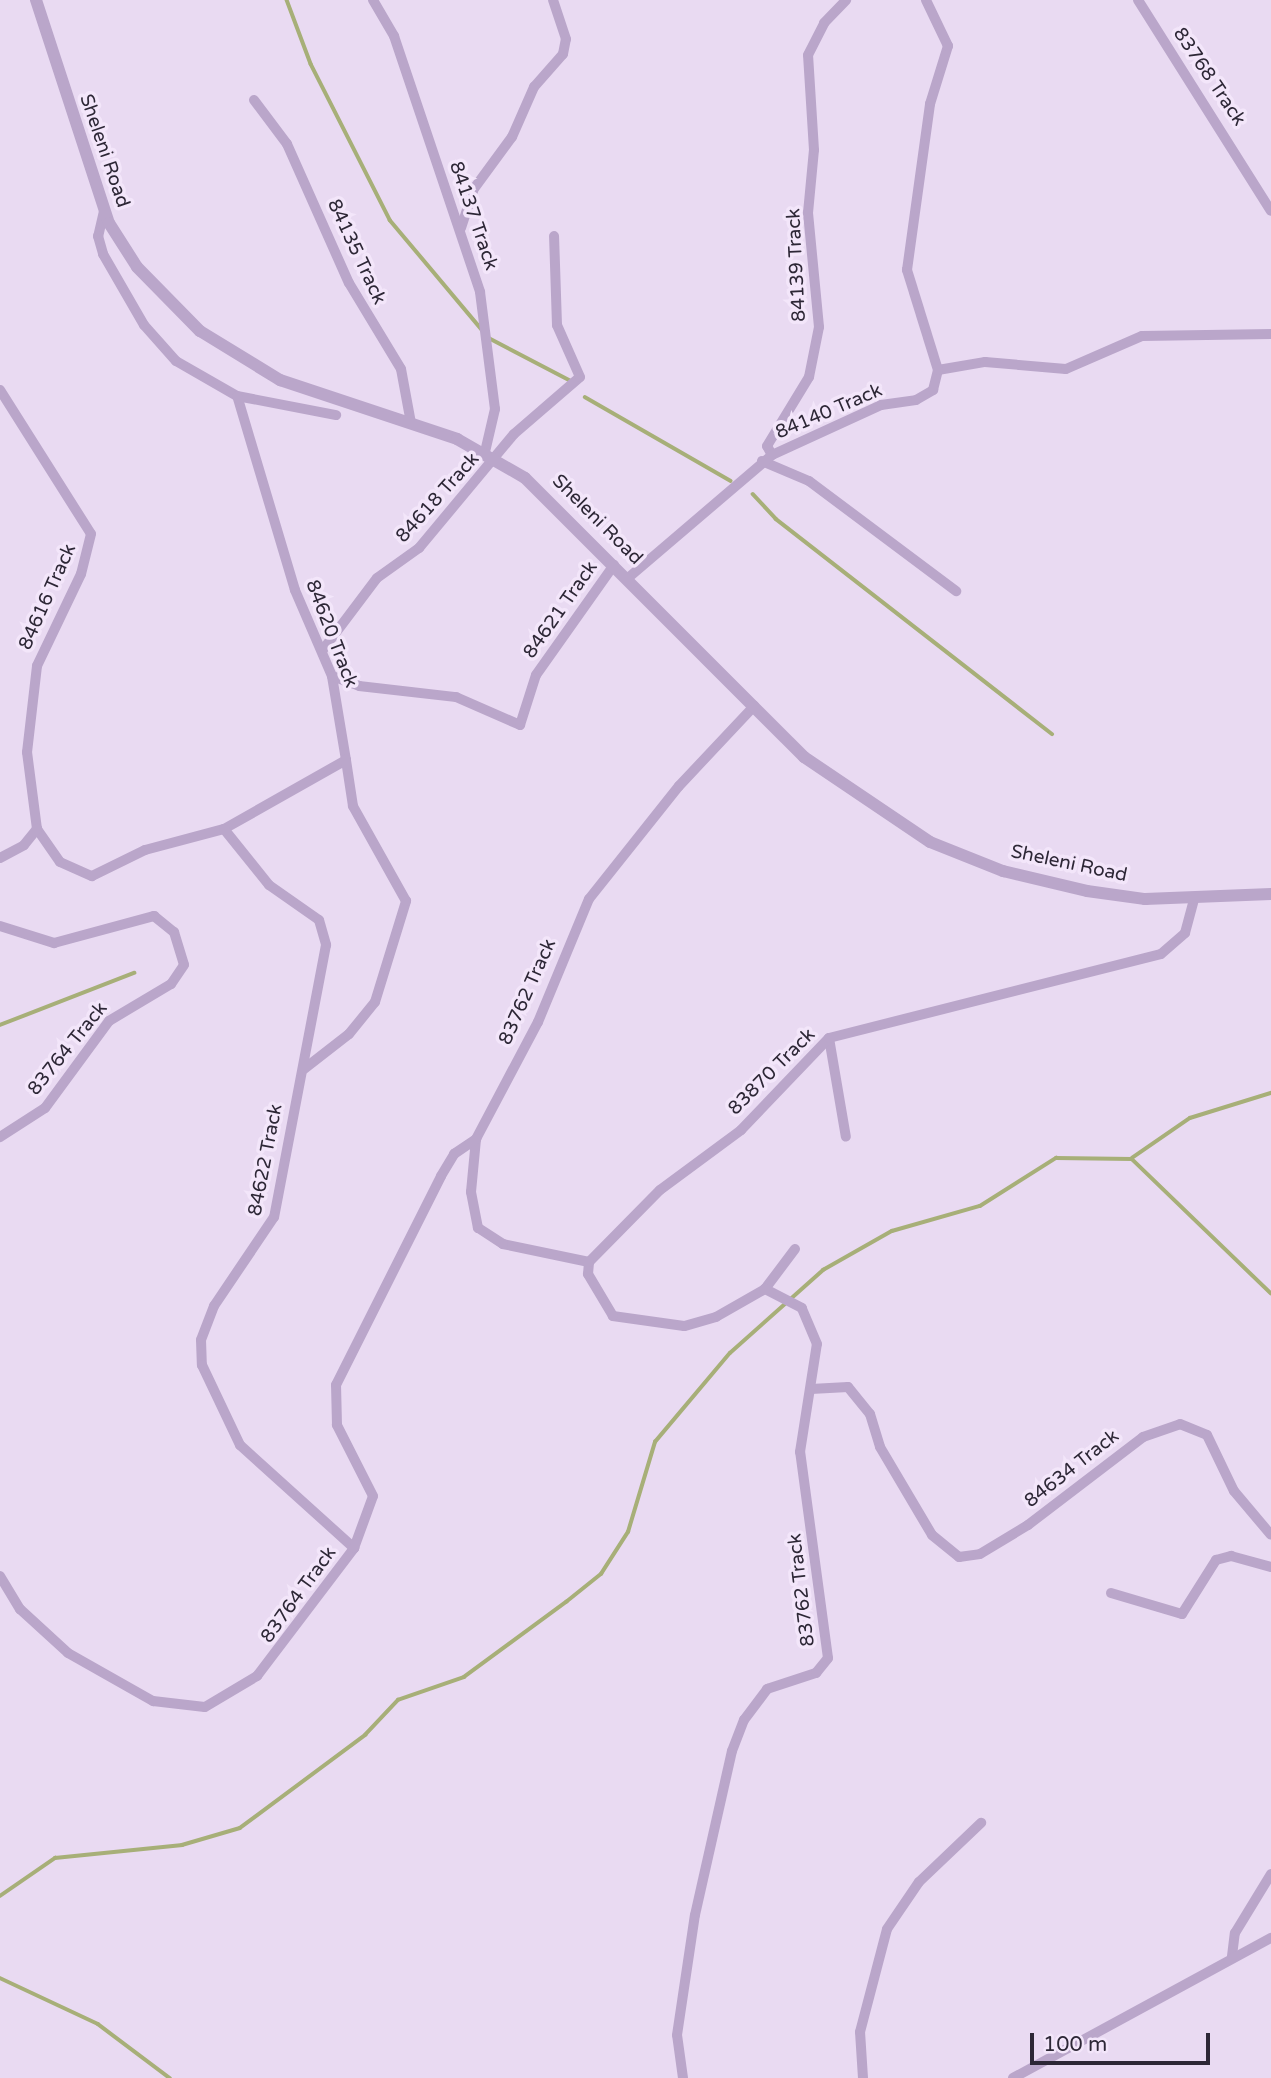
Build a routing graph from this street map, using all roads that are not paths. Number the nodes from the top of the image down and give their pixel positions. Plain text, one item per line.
1 (36, 0) edge
2 (373, 0) edge
3 (553, 0) edge
4 (846, 0) edge
5 (926, 0) edge
6 (1138, 0) edge
7 (254, 100) dead end
8 (1271, 211) edge
9 (104, 212) junction
10 (461, 229) junction
11 (554, 236) dead end
12 (1271, 334) edge
13 (937, 370) junction
14 (0, 390) edge
15 (237, 396) junction
16 (336, 415) dead end
17 (411, 423) junction
18 (767, 454) junction
19 (491, 456) junction
20 (614, 565) junction
21 (628, 578) junction
22 (956, 591) dead end
23 (322, 651) junction
24 (332, 676) junction
25 (754, 706) junction
26 (346, 760) junction
27 (37, 829) junction
28 (224, 829) junction
29 (0, 859) edge
30 (1271, 894) edge
31 (1194, 900) junction
32 (0, 926) edge
33 (829, 1038) junction
34 (304, 1069) junction
35 (0, 1137) edge
36 (846, 1137) dead end
37 (476, 1139) junction
38 (795, 1249) dead end
39 (589, 1262) junction
40 (765, 1289) junction
41 (811, 1389) junction
42 (1271, 1535) edge
43 (354, 1548) junction
44 (1271, 1567) edge
45 (0, 1576) edge
46 (1111, 1593) dead end
47 (981, 1823) dead end
48 (1271, 1874) edge
49 (1271, 1938) edge
50 (1232, 1956) junction
51 (683, 2078) edge
52 (863, 2078) edge
53 (1013, 2078) edge

1 - 9 street, Sheleni Road
2 - 10 street, 84137 Track
3 - 10 street
4 - 18 street, 84139 Track
5 - 13 street
6 - 8 street, 83768 Track
7 - 17 street, 84135 Track
9 - 15 street
9 - 17 street, Sheleni Road
10 - 19 street, 84137 Track
11 - 19 street, 84618 Track
12 - 13 street
13 - 18 street, 84140 Track
14 - 27 street, 84616 Track
15 - 16 street
15 - 23 street, 84620 Track
17 - 19 street, Sheleni Road
18 - 21 street, 84140 Track
18 - 22 street
19 - 20 street, Sheleni Road
19 - 23 street, 84618 Track
20 - 21 street, Sheleni Road
20 - 24 street, 84621 Track
21 - 25 street, Sheleni Road
23 - 24 street, 84620 Track
24 - 26 street, 84620 Track
25 - 31 street, Sheleni Road
25 - 37 street, 83762 Track
26 - 28 street
26 - 34 street, 84620 Track
27 - 28 street
27 - 29 street
28 - 34 street, 84622 Track
30 - 31 street, Sheleni Road
31 - 33 street, 83870 Track
32 - 35 street, 83764 Track
33 - 36 street
33 - 39 street, 83870 Track
34 - 43 street, 84622 Track
37 - 39 street, 83762 Track
37 - 43 street, 83764 Track
38 - 40 street
39 - 40 street
40 - 41 street, 83762 Track
41 - 42 street, 84634 Track
41 - 51 street, 83762 Track
43 - 45 street, 83764 Track
44 - 46 street
47 - 52 street
48 - 50 street
49 - 50 street
50 - 53 street

